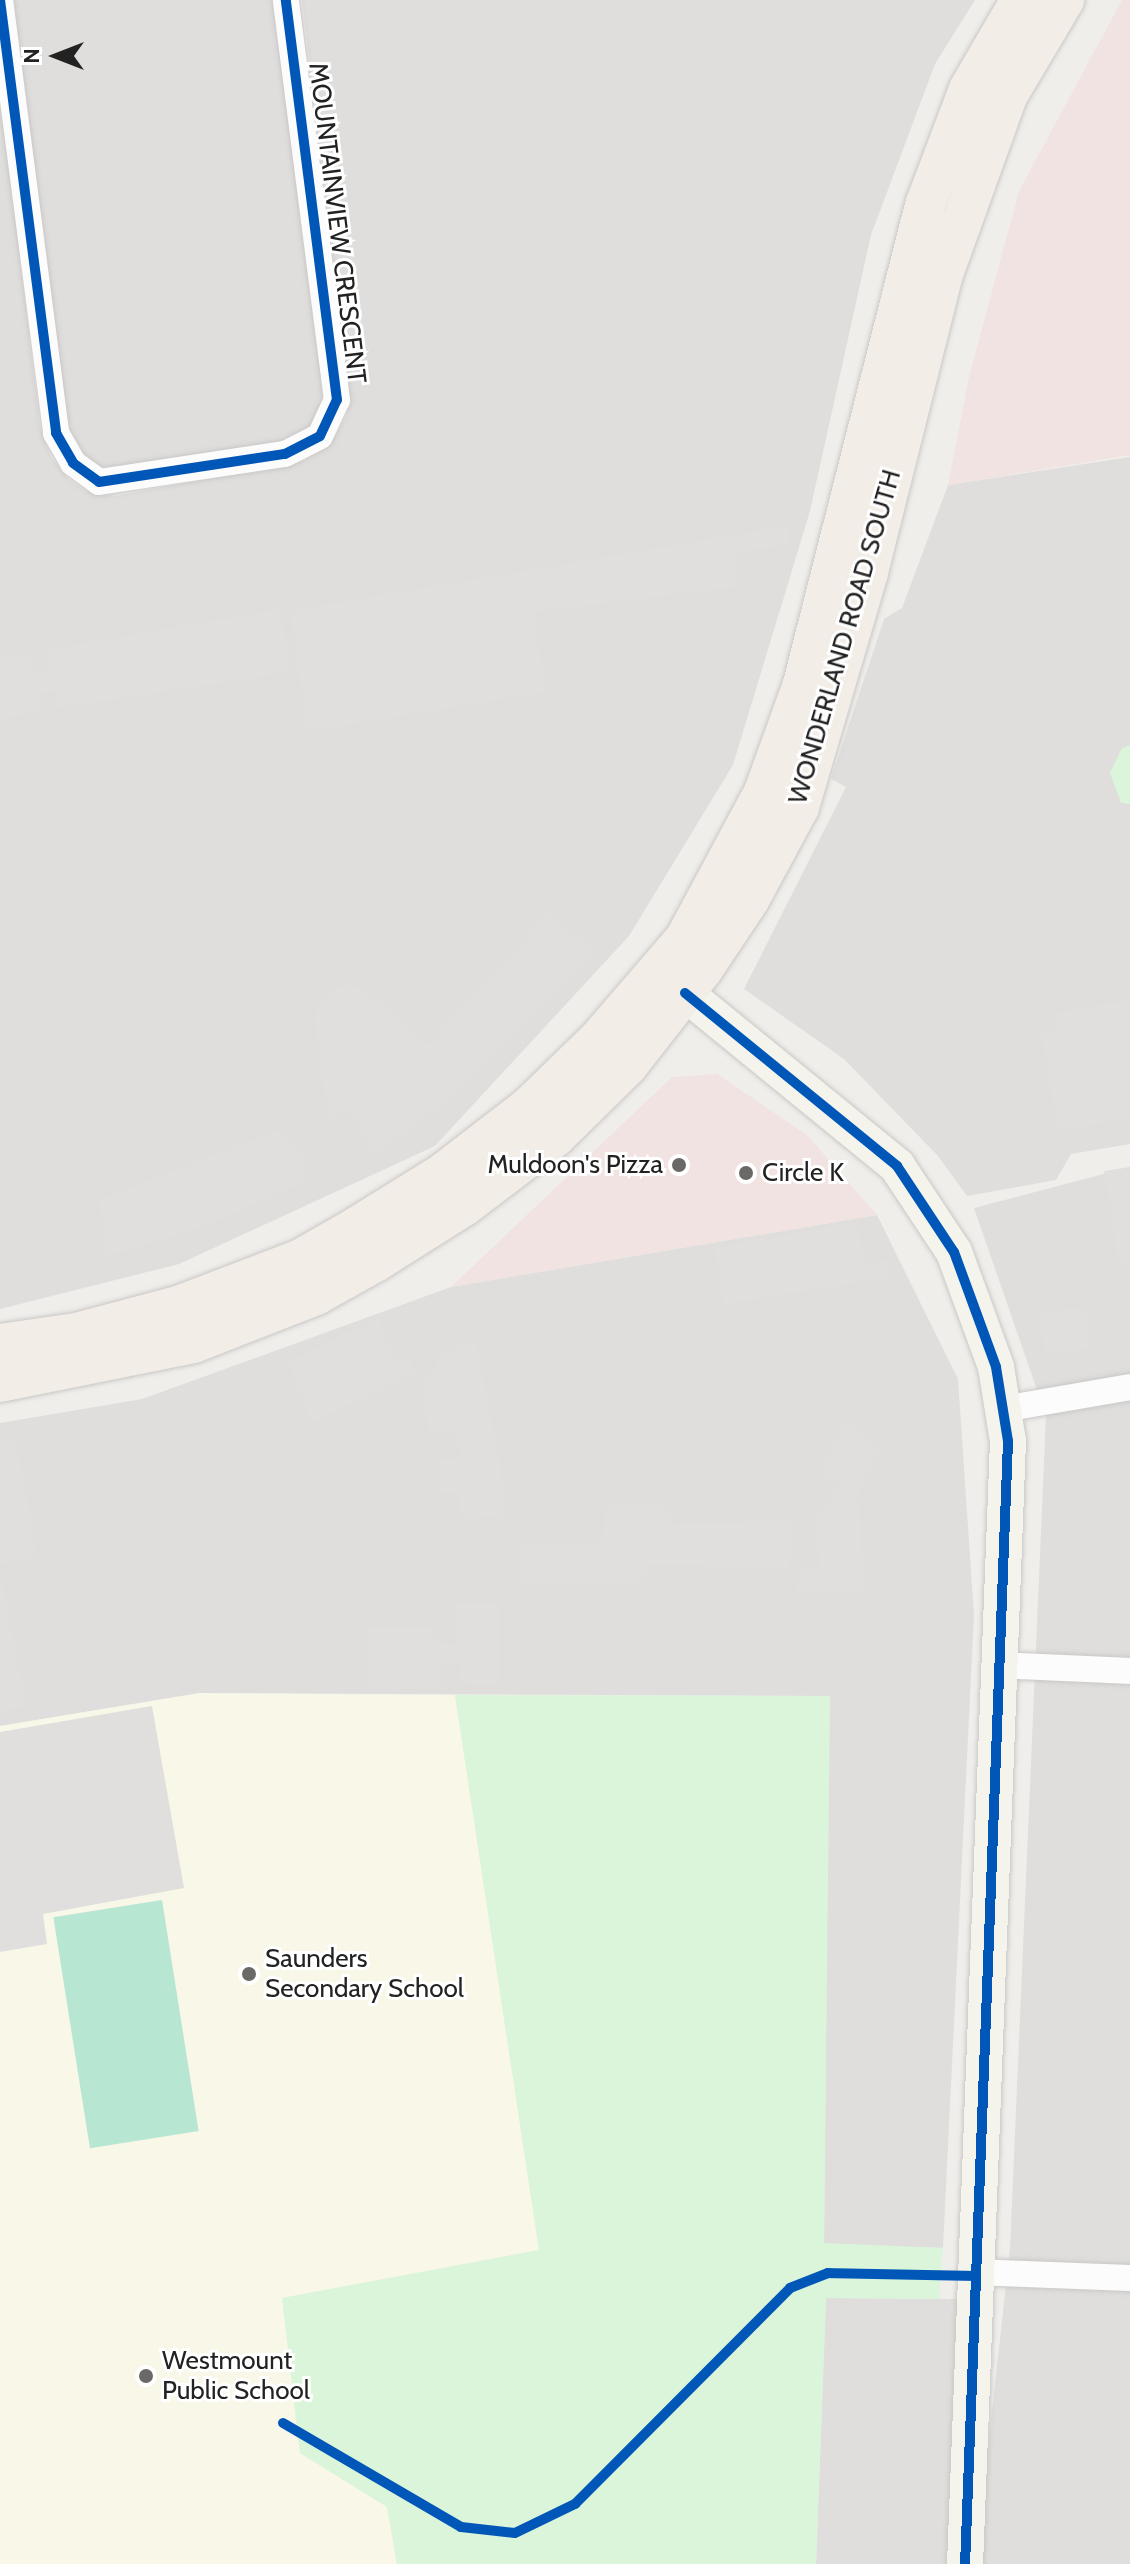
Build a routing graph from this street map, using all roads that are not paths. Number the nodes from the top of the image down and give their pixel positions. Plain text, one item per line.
1 (0, 0) edge
2 (286, 0) edge
3 (1021, 0) edge
4 (1064, 0) edge
5 (685, 993) junction
6 (0, 1344) edge
7 (0, 1382) edge
8 (1130, 1387) edge
9 (1003, 1409) junction
10 (998, 1665) junction
11 (1130, 1671) edge
12 (973, 2272) junction
13 (1130, 2278) edge
14 (965, 2564) edge

1 - 2 street, MOUNTAINVIEW CRESCENT
3 - 6 main road, WONDERLAND ROAD SOUTH
4 - 5 main road, WONDERLAND ROAD SOUTH
5 - 7 main road, WONDERLAND ROAD SOUTH
5 - 9 street
8 - 9 street
9 - 10 street
10 - 11 street
10 - 12 street
12 - 13 street
12 - 14 street

